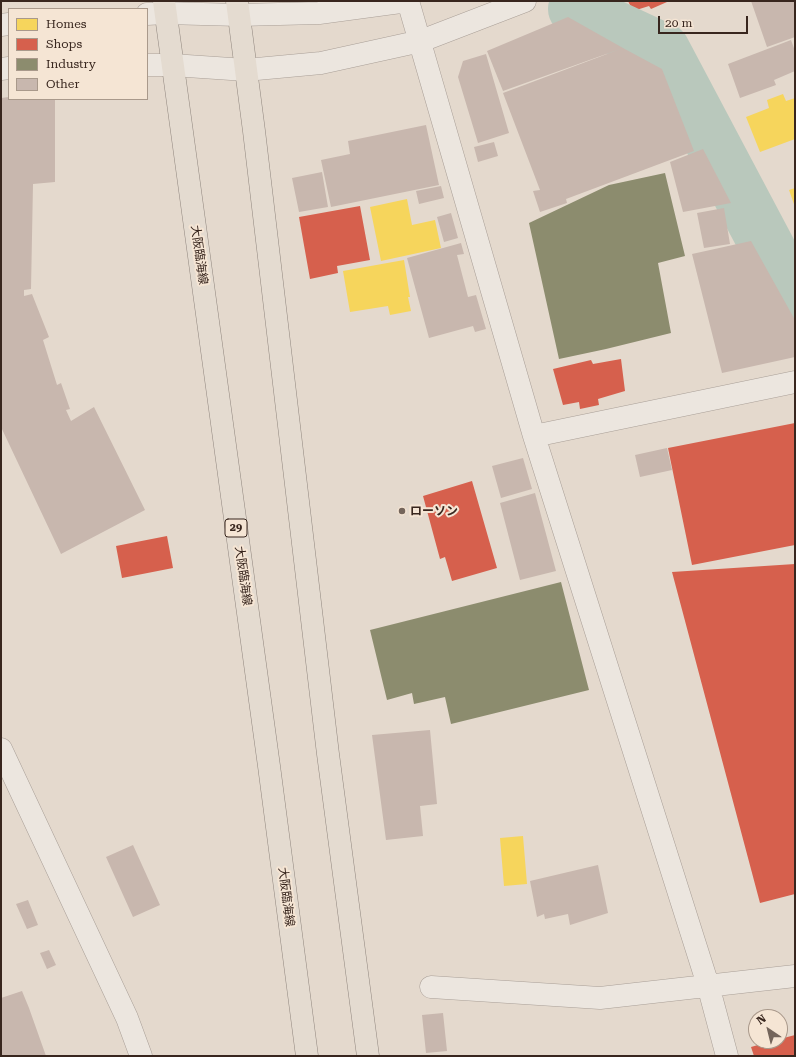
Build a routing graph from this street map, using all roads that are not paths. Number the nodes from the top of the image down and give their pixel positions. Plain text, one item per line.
1 (408, 1) edge
2 (525, 1) edge
3 (238, 8) edge
4 (159, 9) edge
5 (421, 41) junction
6 (148, 65) edge
7 (172, 65) junction
8 (246, 70) junction
9 (795, 382) edge
10 (534, 436) junction
11 (1, 749) edge
12 (795, 976) edge
13 (708, 985) junction
14 (431, 987) dead end
15 (141, 1056) edge
16 (307, 1056) edge
17 (368, 1056) edge
18 (727, 1056) edge

1 - 3 street
1 - 5 street
2 - 5 street
3 - 4 street
3 - 8 main road
4 - 7 main road, 大阪臨海線 / 29
5 - 8 street
5 - 10 street
6 - 7 street
7 - 8 street
7 - 16 main road, 大阪臨海線 / 29
8 - 17 main road
9 - 10 street
10 - 13 street
11 - 15 street
12 - 13 street
13 - 14 street
13 - 18 street

